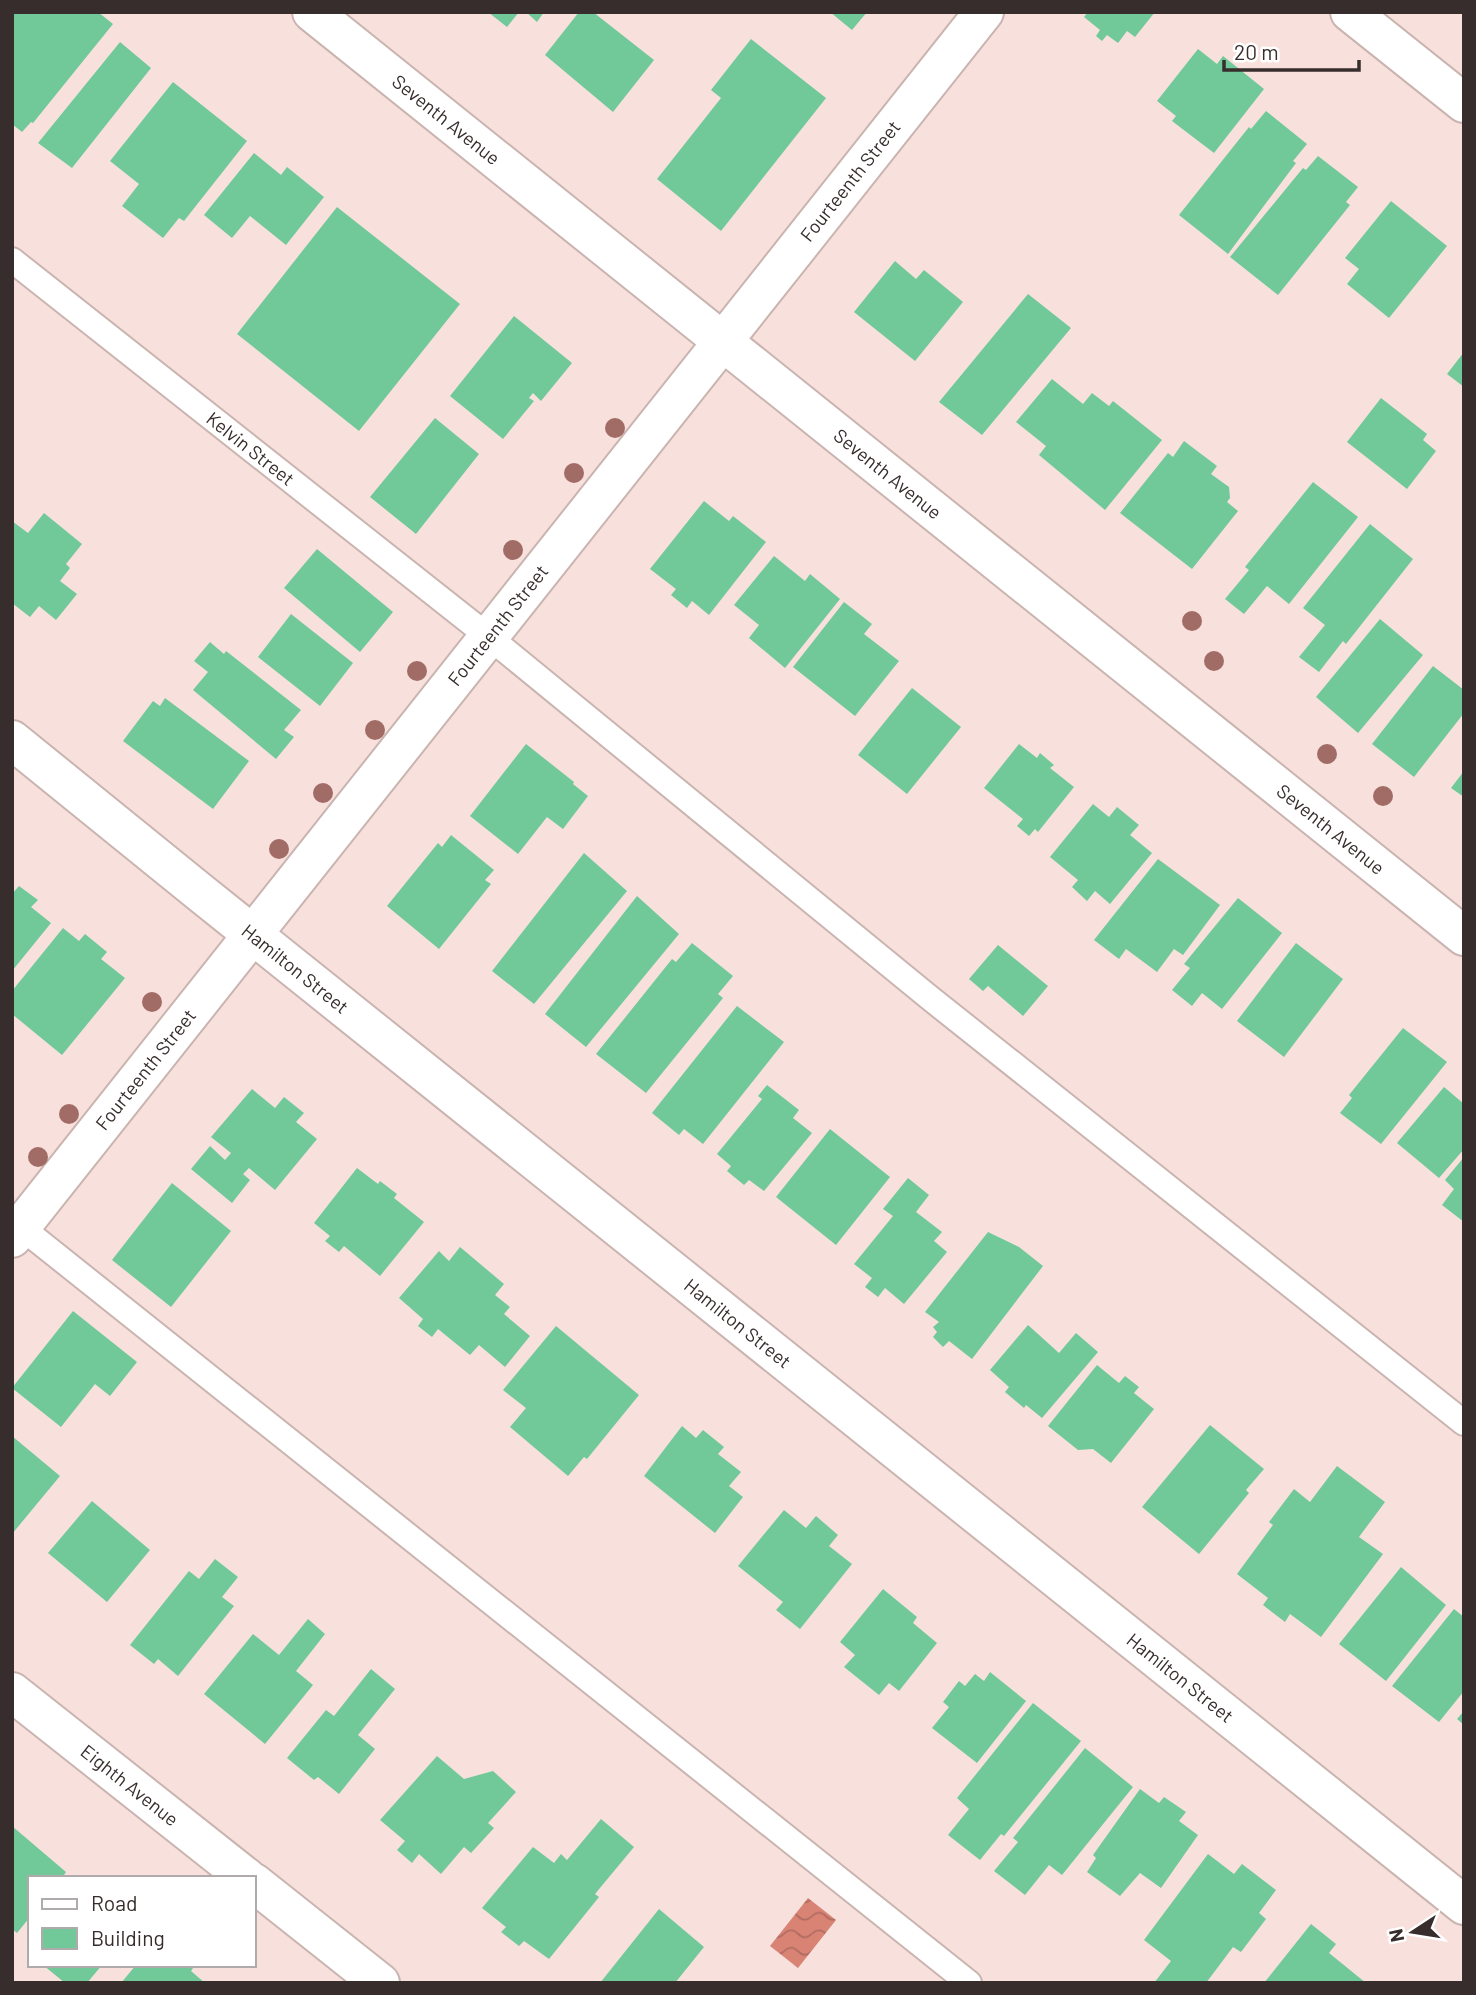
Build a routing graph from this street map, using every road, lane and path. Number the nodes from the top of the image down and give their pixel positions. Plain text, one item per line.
1 (312, 12) edge
2 (984, 12) edge
3 (1350, 12) edge
4 (1464, 103) edge
5 (12, 260) edge
6 (723, 342) junction
7 (489, 637) junction
8 (12, 740) edge
9 (253, 934) junction
10 (1464, 936) edge
11 (15, 1228) edge
12 (1464, 1423) edge
13 (12, 1692) edge
14 (244, 1876) edge
15 (256, 1885) edge
16 (1464, 1905) edge
17 (380, 1983) edge
18 (969, 1983) edge

1 - 6 street, Seventh Avenue
2 - 6 street, Fourteenth Street
3 - 4 street
5 - 7 lane, Kelvin Street
6 - 7 street, Fourteenth Street
6 - 10 street, Seventh Avenue
7 - 9 street, Fourteenth Street
7 - 12 lane, Kelvin Street
8 - 9 street, Hamilton Street
9 - 11 street, Fourteenth Street
9 - 16 street, Hamilton Street
11 - 18 lane
13 - 14 street, Eighth Avenue
15 - 17 street

